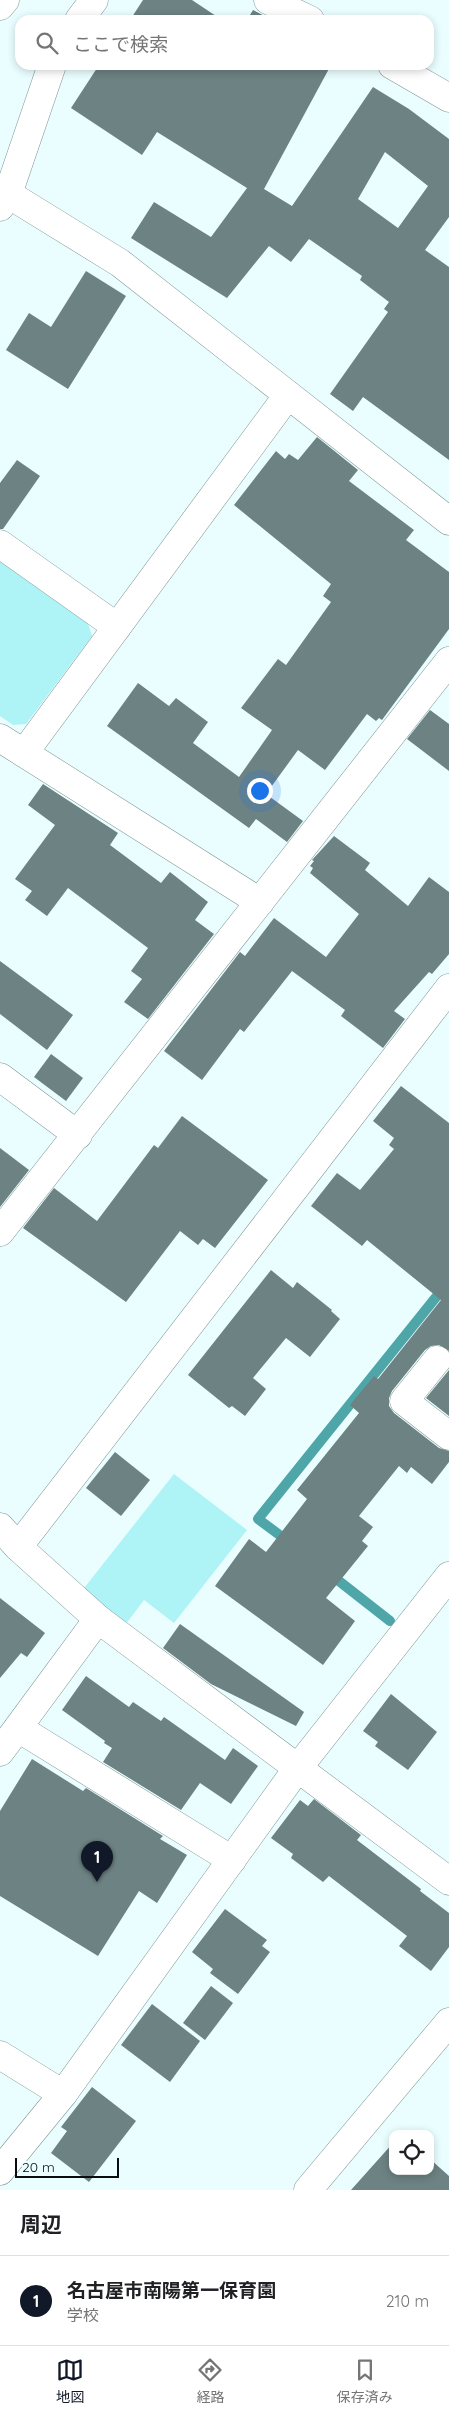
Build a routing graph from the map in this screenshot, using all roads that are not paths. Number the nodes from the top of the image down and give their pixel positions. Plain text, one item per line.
1 (5, 0) edge
2 (94, 0) edge
3 (268, 0) edge
4 (0, 6) edge
5 (83, 15) edge
6 (300, 15) edge
7 (50, 70) edge
8 (401, 70) edge
9 (449, 98) edge
10 (4, 200) edge
11 (288, 395) junction
12 (449, 520) edge
13 (0, 544) edge
14 (117, 627) junction
15 (449, 661) edge
16 (0, 738) edge
17 (24, 753) junction
18 (260, 902) junction
19 (449, 988) edge
20 (0, 1077) edge
21 (78, 1136) junction
22 (0, 1232) edge
23 (437, 1360) dead end
24 (449, 1436) edge
25 (0, 1527) edge
26 (18, 1547) junction
27 (447, 1584) edge
28 (98, 1619) junction
29 (18, 1728) junction
30 (0, 1752) edge
31 (297, 1769) junction
32 (232, 1860) junction
33 (449, 1881) edge
34 (449, 2022) edge
35 (0, 2055) edge
36 (64, 2094) junction
37 (0, 2171) edge
38 (308, 2190) edge

1 - 4 street
2 - 5 street
3 - 6 street
7 - 10 street
8 - 9 street
10 - 11 street
11 - 12 street
11 - 14 street
13 - 14 street
14 - 17 street
15 - 18 street
16 - 17 street
17 - 18 street
18 - 21 street
19 - 26 street
20 - 21 street
21 - 22 street
23 - 24 street
25 - 26 street
26 - 28 street
27 - 31 street
28 - 29 street
28 - 31 street
29 - 30 street
29 - 32 street
31 - 32 street
31 - 33 street
32 - 36 street
34 - 38 street
35 - 36 street
36 - 37 street

